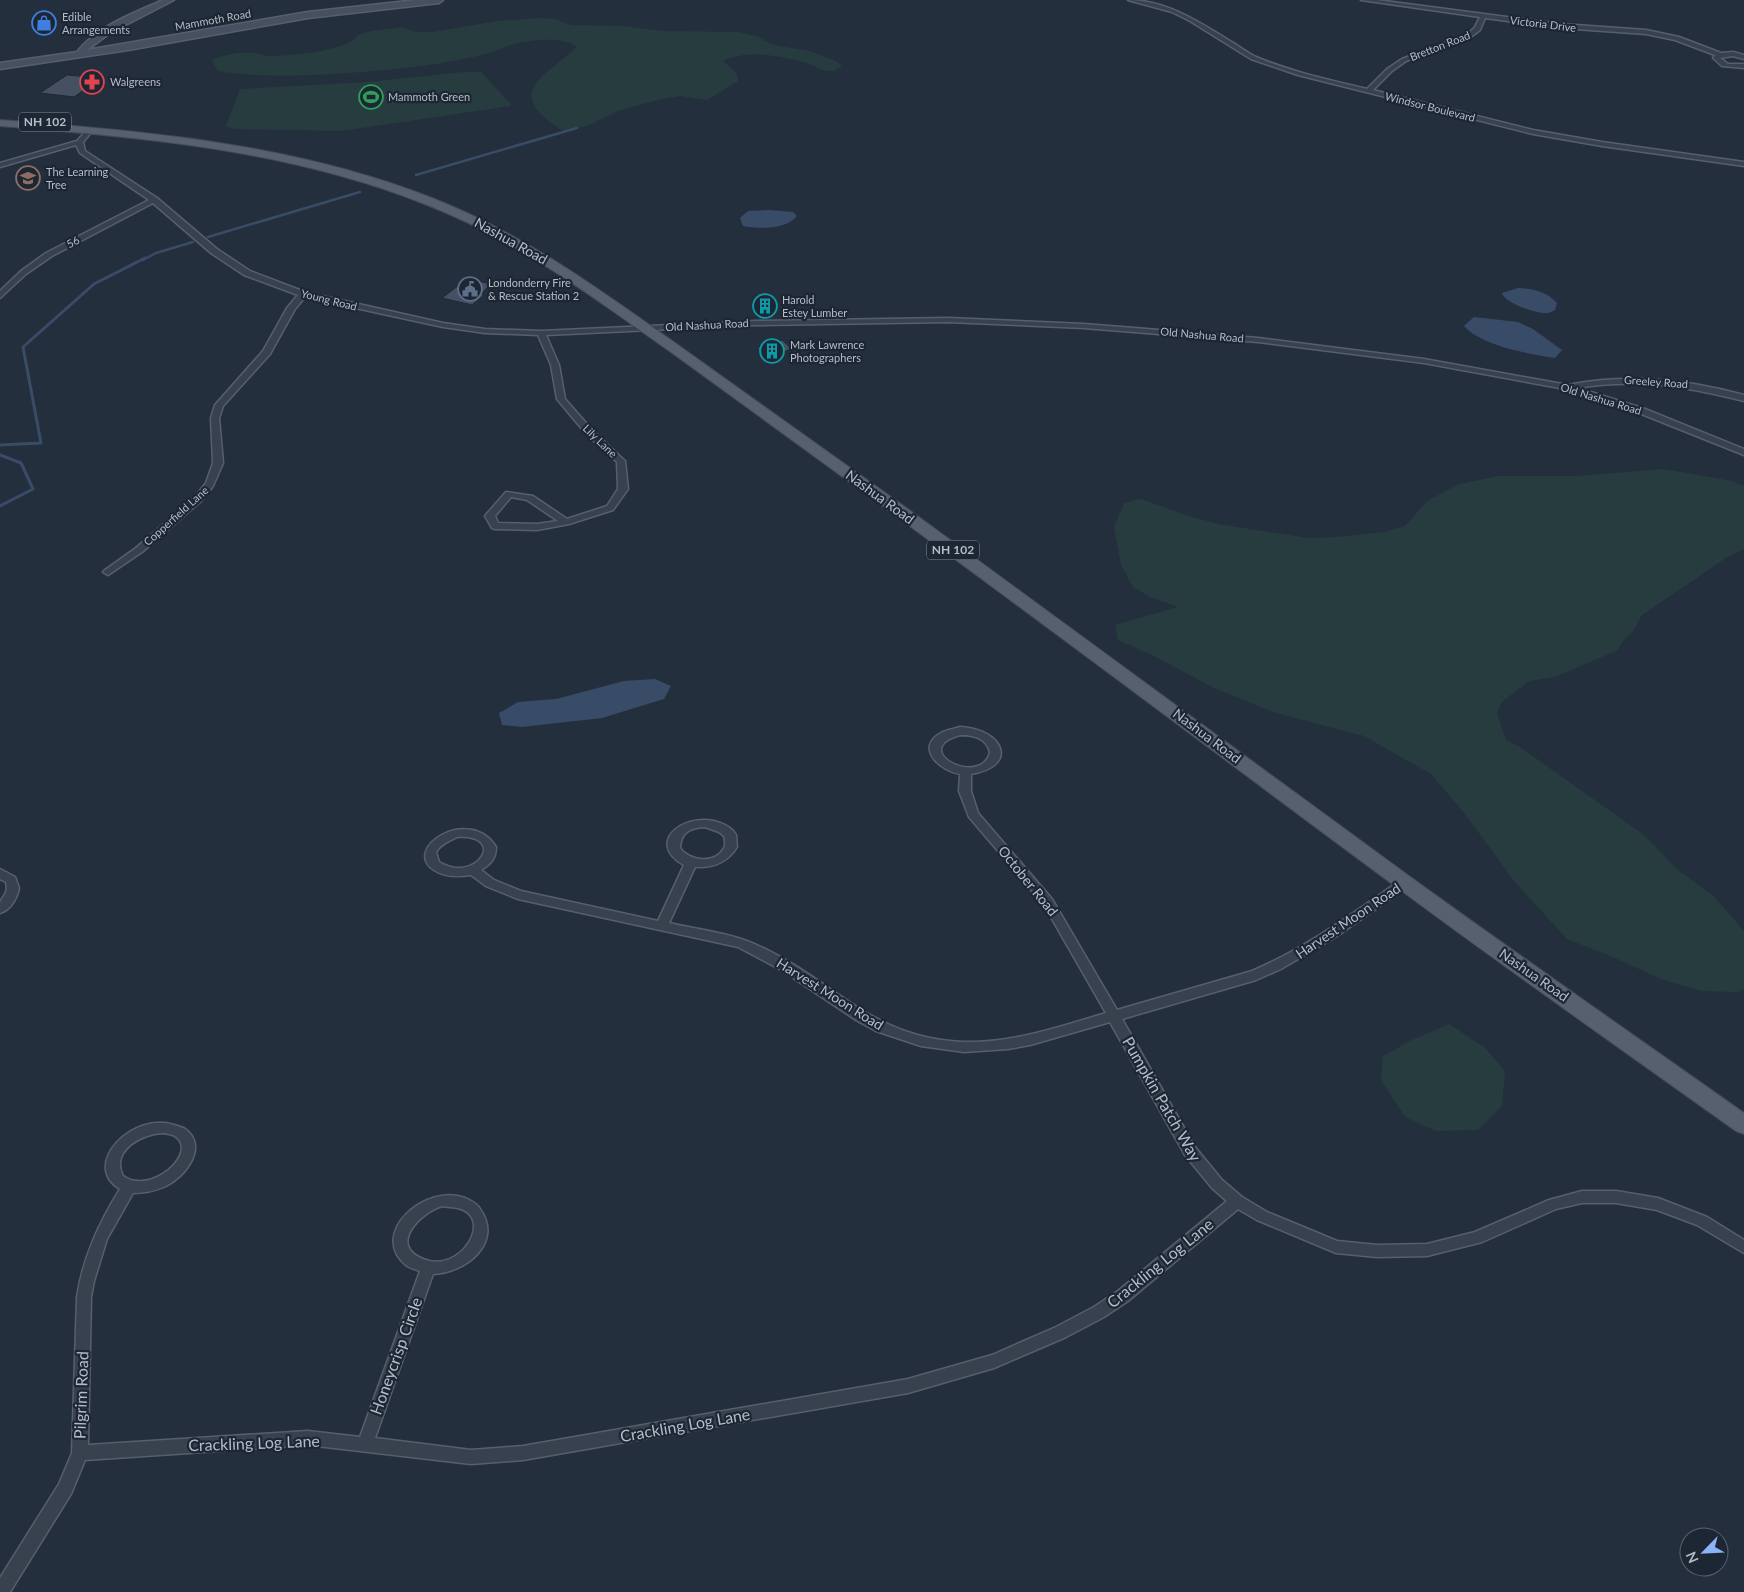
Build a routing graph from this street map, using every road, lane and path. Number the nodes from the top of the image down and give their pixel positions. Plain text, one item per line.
1 (170, 0) edge
2 (439, 0) edge
3 (1131, 0) edge
4 (1364, 0) edge
5 (1483, 16) junction
6 (80, 54) junction
7 (1720, 55) junction
8 (1744, 57) edge
9 (0, 66) edge
10 (1744, 66) edge
11 (0, 71) edge
12 (1369, 91) junction
13 (0, 117) edge
14 (0, 123) edge
15 (90, 130) junction
16 (79, 142) junction
17 (1744, 164) edge
18 (0, 165) edge
19 (154, 200) junction
20 (303, 294) junction
21 (0, 296) edge
22 (645, 328) junction
23 (541, 333) junction
24 (1567, 387) junction
25 (1744, 398) edge
26 (1744, 452) edge
27 (566, 522) junction
28 (108, 572) dead end
29 (966, 771) junction
30 (691, 862) junction
31 (473, 870) junction
32 (0, 873) edge
33 (1405, 883) junction
34 (0, 909) edge
35 (662, 924) junction
36 (1115, 1016) junction
37 (1744, 1124) edge
38 (130, 1187) junction
39 (1237, 1200) junction
40 (1744, 1246) edge
41 (428, 1268) junction
42 (365, 1444) junction
43 (80, 1453) junction
44 (1, 1592) edge

1 - 6 main road
2 - 6 main road, Mammoth Road
3 - 12 street, Windsor Boulevard
4 - 5 street, Victoria Drive
5 - 7 street, Victoria Drive
5 - 12 street, Bretton Road
6 - 9 main road, Mammoth Road
6 - 11 main road, Mammoth Road
7 - 8 street, Victoria Drive
7 - 10 street, Victoria Drive
12 - 17 street, Windsor Boulevard
13 - 15 main road, Nashua Road / NH 102
14 - 15 main road, Nashua Road / NH 102
15 - 16 street
15 - 22 main road, Nashua Road / NH 102
16 - 18 street
16 - 19 street, Young Road
19 - 20 street, Young Road
19 - 21 street, 56
20 - 23 street, Young Road
20 - 28 street, Copperfield Lane
22 - 23 street, Young Road
22 - 24 street, Old Nashua Road
22 - 33 main road, Nashua Road / NH 102
23 - 27 street, Lily Lane
24 - 25 street, Greeley Road
24 - 26 street, Old Nashua Road
27 - 27 street, Lily Lane
29 - 29 street
29 - 36 street, October Road
30 - 30 street
30 - 35 street
31 - 31 street
31 - 35 street, Harvest Moon Road
32 - 34 street
33 - 36 street, Harvest Moon Road
33 - 37 main road, Nashua Road / NH 102
35 - 36 street, Harvest Moon Road
36 - 39 street, Pumpkin Patch Way
38 - 38 street
38 - 43 street, Pilgrim Road
39 - 40 street, Pumpkin Patch Way
39 - 42 street, Crackling Log Lane
41 - 41 street
41 - 42 street, Honeycrisp Circle
42 - 43 street, Crackling Log Lane
43 - 44 street, Pilgrim Road

